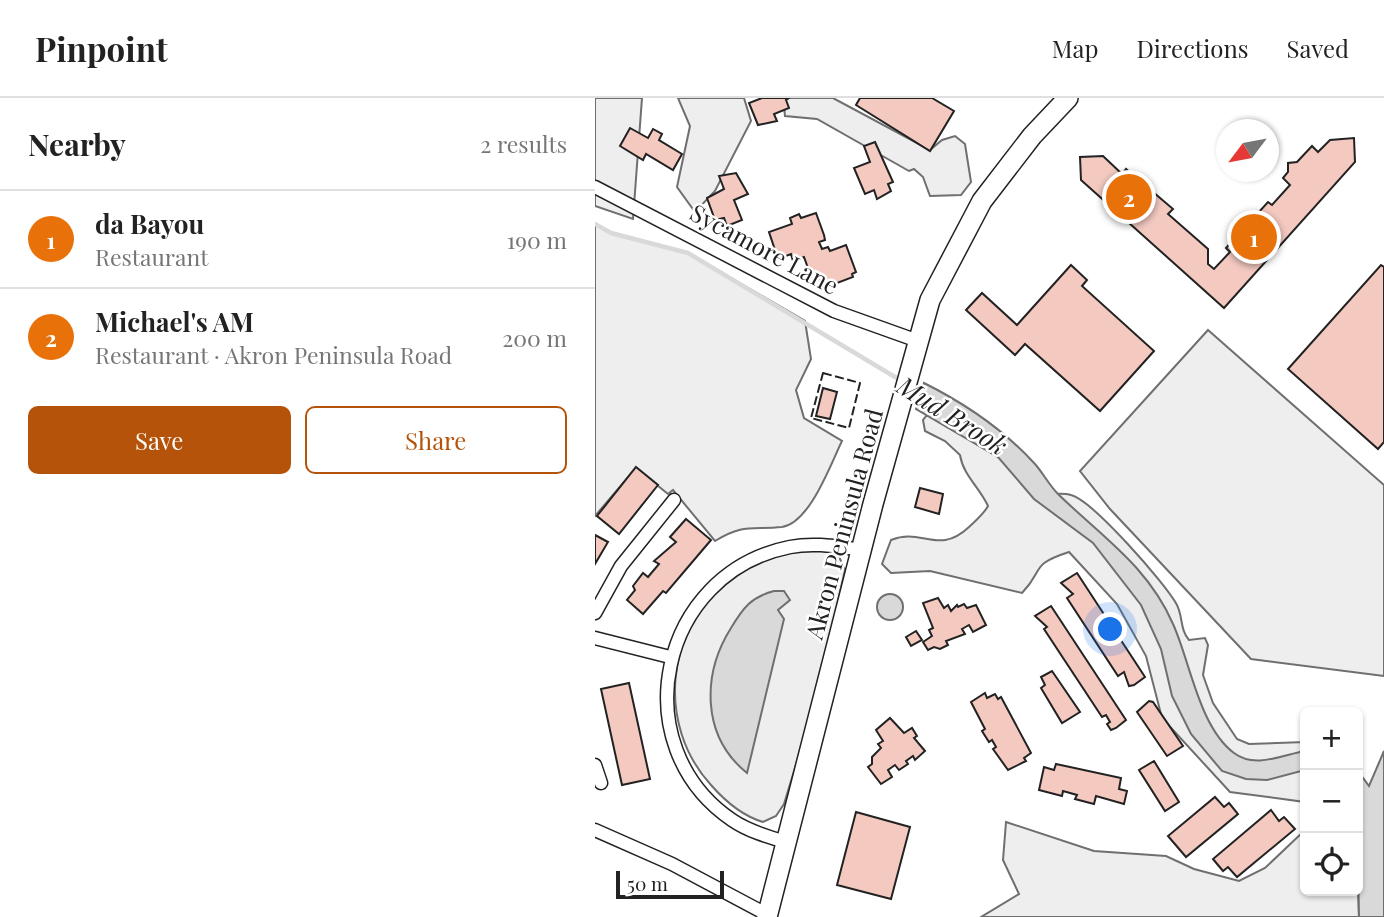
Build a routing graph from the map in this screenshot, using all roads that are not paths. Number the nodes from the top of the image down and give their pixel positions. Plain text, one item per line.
1 (1068, 98) edge
2 (595, 187) edge
3 (918, 341) junction
4 (674, 500) dead end
5 (863, 550) junction
6 (595, 613) edge
7 (595, 638) edge
8 (670, 657) junction
9 (595, 765) edge
10 (601, 783) dead end
11 (595, 830) edge
12 (786, 842) junction
13 (768, 916) edge

1 - 3 street, Akron Peninsula Road
2 - 3 street, Sycamore Lane
3 - 5 street, Akron Peninsula Road
4 - 6 street
5 - 8 street
5 - 12 street, Akron Peninsula Road
7 - 8 street
8 - 12 street
9 - 10 street
11 - 13 street
12 - 13 street, Akron Peninsula Road

